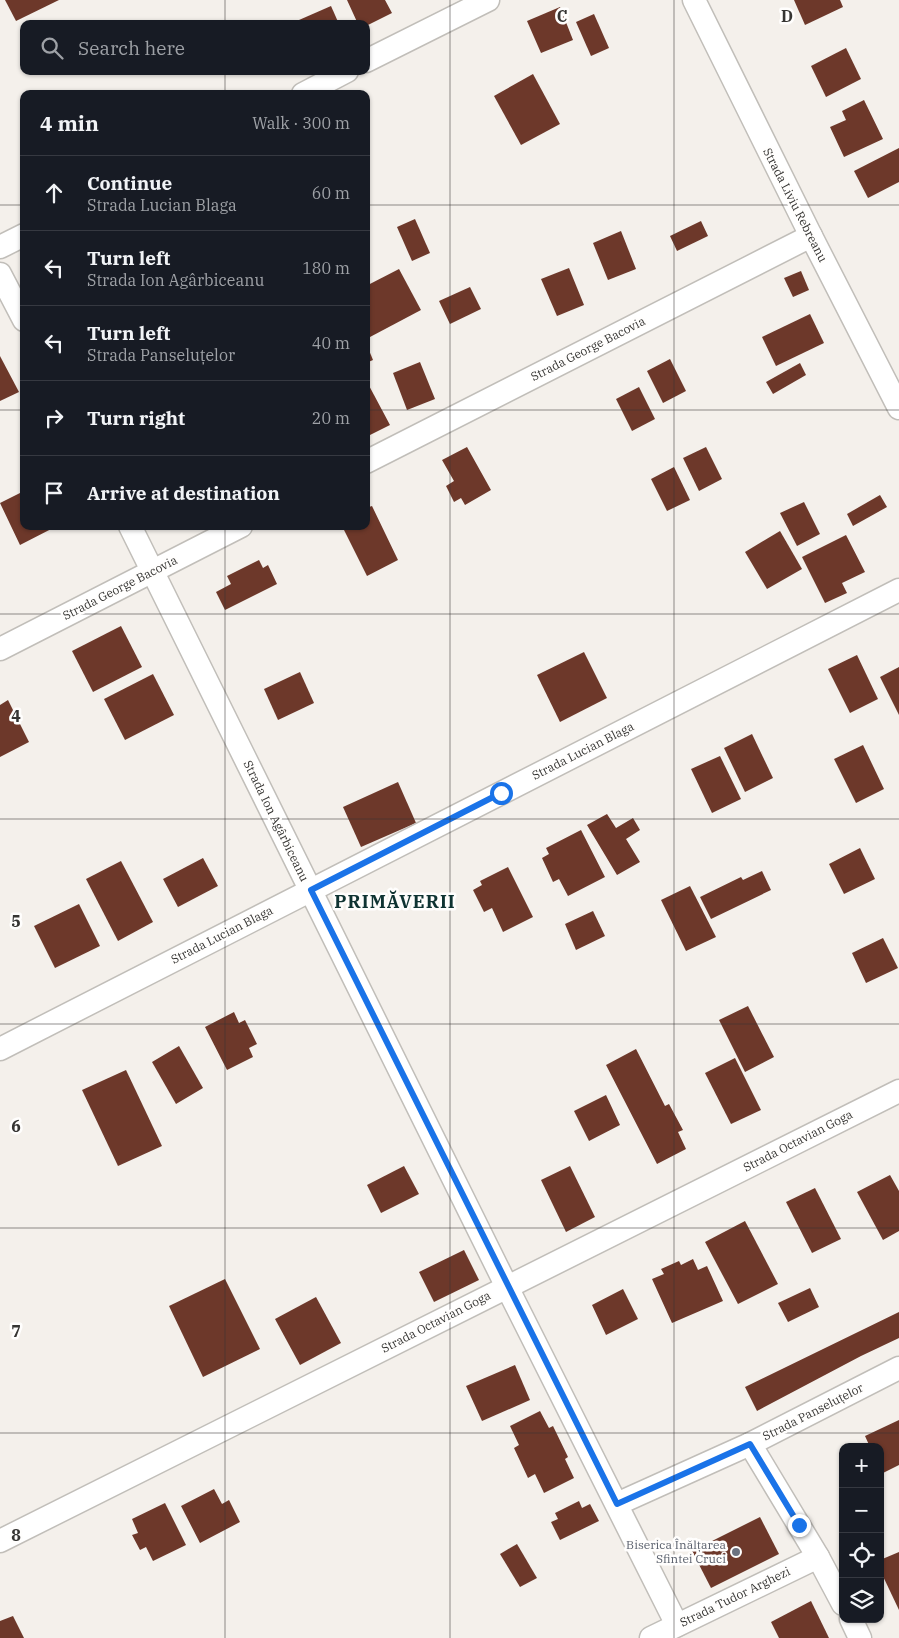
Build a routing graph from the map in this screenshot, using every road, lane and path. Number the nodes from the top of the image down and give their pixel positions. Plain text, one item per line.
1 (488, 0) edge
2 (694, 0) edge
3 (370, 60) edge
4 (339, 75) edge
5 (310, 90) edge
6 (811, 236) junction
7 (20, 237) edge
8 (0, 247) edge
9 (0, 274) edge
10 (20, 312) edge
11 (899, 408) edge
12 (370, 460) edge
13 (132, 530) edge
14 (233, 530) edge
15 (153, 571) junction
16 (899, 590) edge
17 (0, 649) edge
18 (311, 890) junction
19 (0, 1049) edge
20 (899, 1091) edge
21 (507, 1287) junction
22 (899, 1368) edge
23 (750, 1444) junction
24 (617, 1504) junction
25 (0, 1541) edge
26 (818, 1557) junction
27 (839, 1596) edge
28 (852, 1623) edge
29 (677, 1625) junction
30 (652, 1638) edge
31 (860, 1638) edge

1 - 3 street
2 - 6 street, Strada Liviu Rebreanu
4 - 5 street
6 - 11 street, Strada Liviu Rebreanu
6 - 12 street, Strada George Bacovia
7 - 8 street
9 - 10 street
13 - 15 street, Strada Ion Agârbiceanu
14 - 15 street, Strada George Bacovia
15 - 17 street, Strada George Bacovia
15 - 18 street, Strada Ion Agârbiceanu
16 - 18 street, Strada Lucian Blaga
18 - 19 street, Strada Lucian Blaga
18 - 21 street, Strada Ion Agârbiceanu
20 - 21 street, Strada Octavian Goga
21 - 24 street, Strada Ion Agârbiceanu
21 - 25 street, Strada Octavian Goga
22 - 23 street, Strada Panseluțelor
23 - 24 street, Strada Panseluțelor
23 - 26 street
24 - 29 street, Strada Ion Agârbiceanu
26 - 27 street
26 - 29 street, Strada Tudor Arghezi
28 - 31 street
29 - 30 street, Strada Tudor Arghezi

